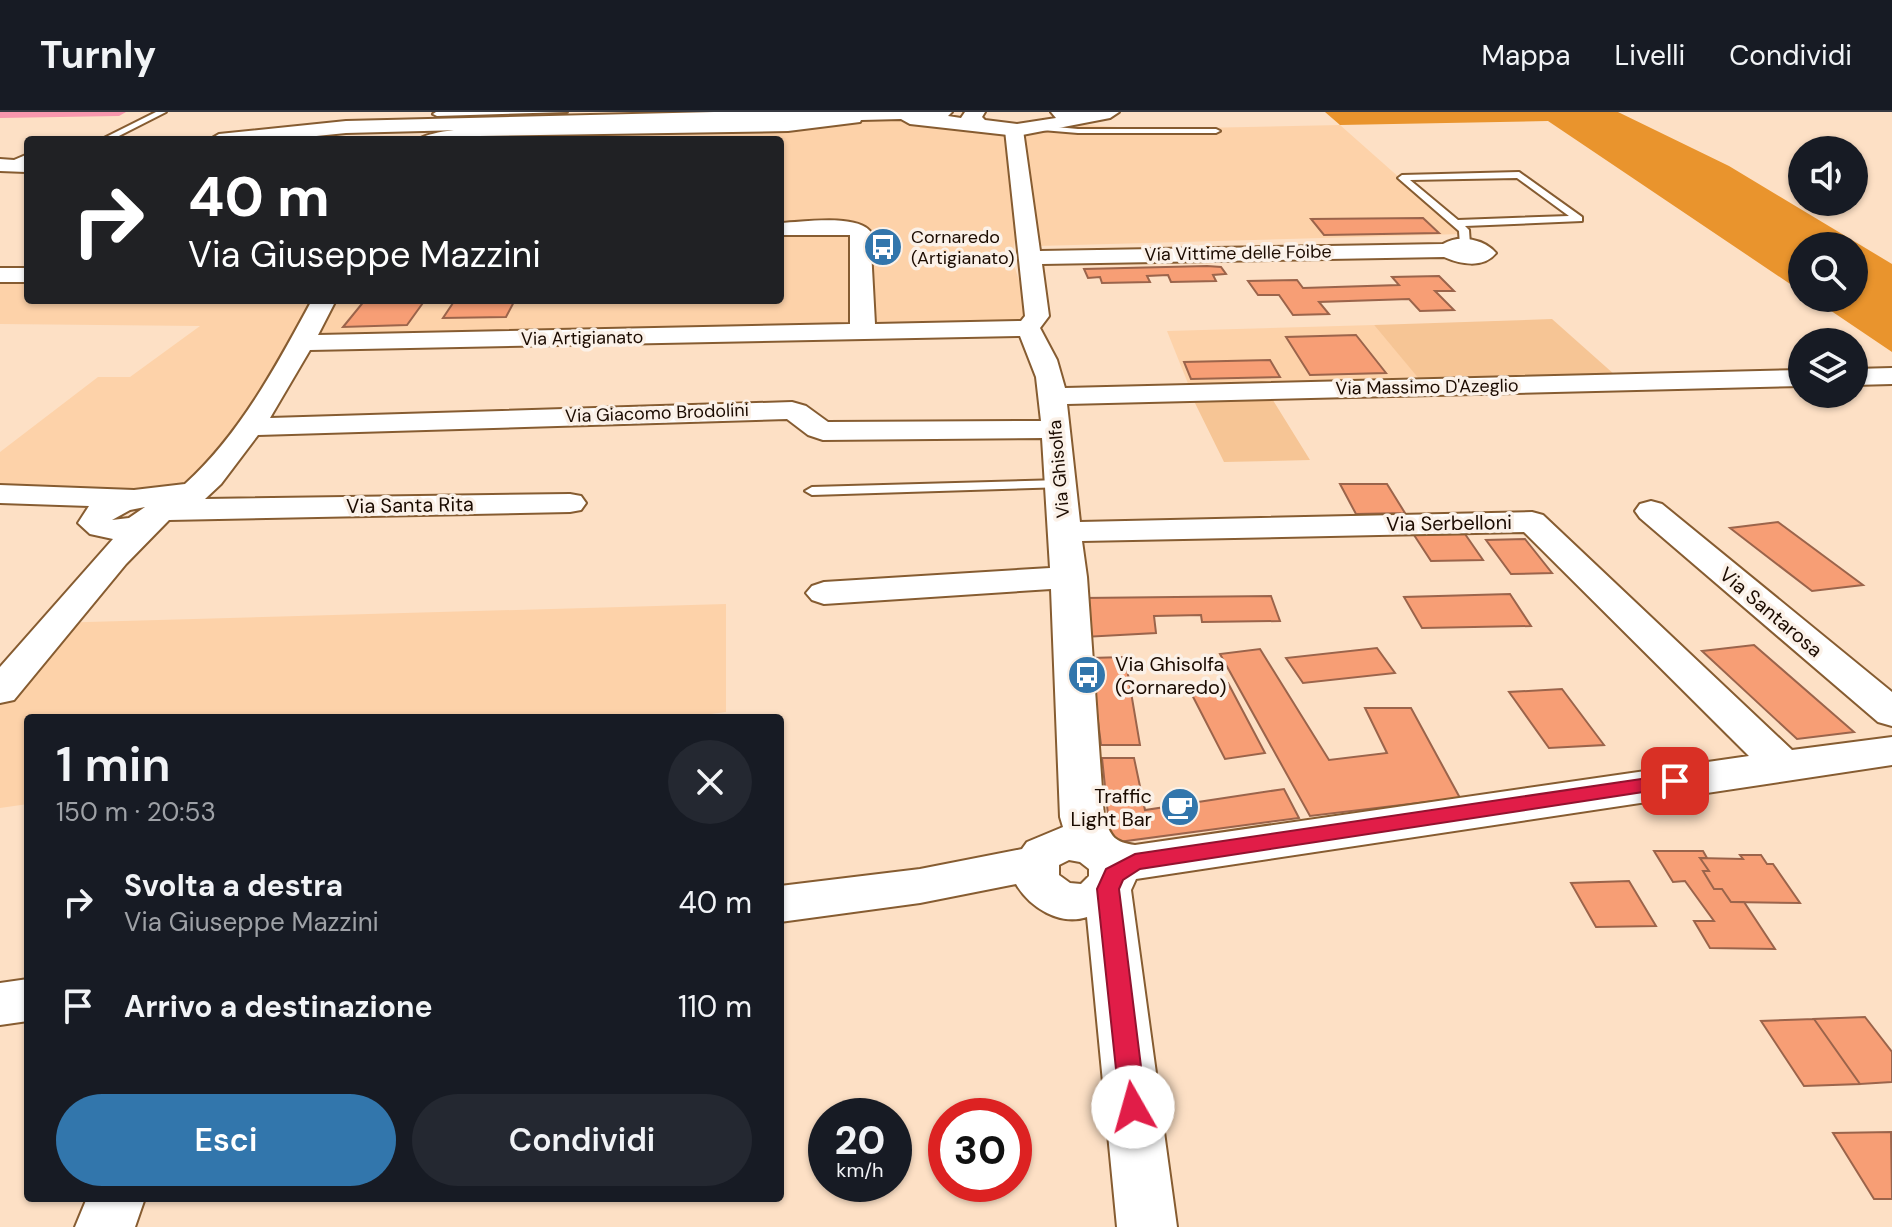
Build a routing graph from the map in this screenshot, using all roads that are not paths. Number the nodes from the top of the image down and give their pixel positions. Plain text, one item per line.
1 (162, 112) edge
2 (563, 112) edge
3 (943, 112) edge
4 (1110, 112) edge
5 (437, 114) dead end
6 (152, 118) junction
7 (768, 118) junction
8 (854, 118) junction
9 (978, 119) edge
10 (1062, 123) edge
11 (142, 128) junction
12 (157, 128) dead end
13 (1014, 130) junction
14 (1216, 131) dead end
15 (113, 136) edge
16 (133, 136) edge
17 (255, 136) edge
18 (450, 136) edge
19 (19, 167) edge
20 (0, 187) edge
21 (1456, 223) junction
22 (784, 229) edge
23 (1457, 248) joint
24 (1028, 258) junction
25 (0, 275) edge
26 (24, 275) edge
27 (322, 304) edge
28 (1028, 328) junction
29 (863, 332) junction
30 (301, 343) junction
31 (1892, 376) edge
32 (1868, 377) edge
33 (1788, 379) edge
34 (1054, 413) junction
35 (251, 427) junction
36 (1061, 484) junction
37 (812, 491) dead end
38 (0, 494) edge
39 (55, 495) junction
40 (570, 503) dead end
41 (161, 505) junction
42 (1651, 511) dead end
43 (1065, 532) junction
44 (109, 533) junction
45 (1070, 577) junction
46 (824, 593) dead end
47 (0, 691) edge
48 (1891, 743) edge
49 (1783, 765) junction
50 (1088, 865) junction
51 (784, 903) edge
52 (24, 1001) edge
53 (0, 1004) edge
54 (114, 1202) edge
55 (105, 1227) edge
56 (1147, 1227) edge

1 - 6 lane
2 - 5 lane
3 - 7 main road
4 - 10 main road
6 - 11 lane
6 - 15 lane
7 - 8 main road
7 - 17 main road
8 - 9 main road
8 - 18 street
9 - 13 main road
10 - 13 main road
10 - 14 lane
11 - 12 lane
11 - 16 lane
13 - 24 street
19 - 20 main road
21 - 21 lane
21 - 23 lane
22 - 29 street
23 - 24 street, Via Vittime delle Foibe
24 - 28 street
25 - 26 street
27 - 30 street
28 - 29 street, Via Artigianato
28 - 34 street, Via Ghisolfa
29 - 30 street, Via Artigianato
30 - 35 street
31 - 32 street
33 - 34 street, Via Massimo D'Azeglio
34 - 35 street, Via Giacomo Brodolini
34 - 36 street, Via Ghisolfa
35 - 41 street
36 - 37 lane
36 - 43 street, Via Ghisolfa
38 - 39 street
39 - 41 street
39 - 44 street
40 - 41 street, Via Santa Rita
41 - 44 street
41 - 44 street
42 - 48 street, Via Santarosa
43 - 45 street, Via Ghisolfa
43 - 49 street, Via Serbelloni
44 - 47 street
45 - 46 street
45 - 50 street, Via Ghisolfa
48 - 49 street
49 - 50 street
50 - 51 street
50 - 56 street
52 - 53 street
54 - 55 street

